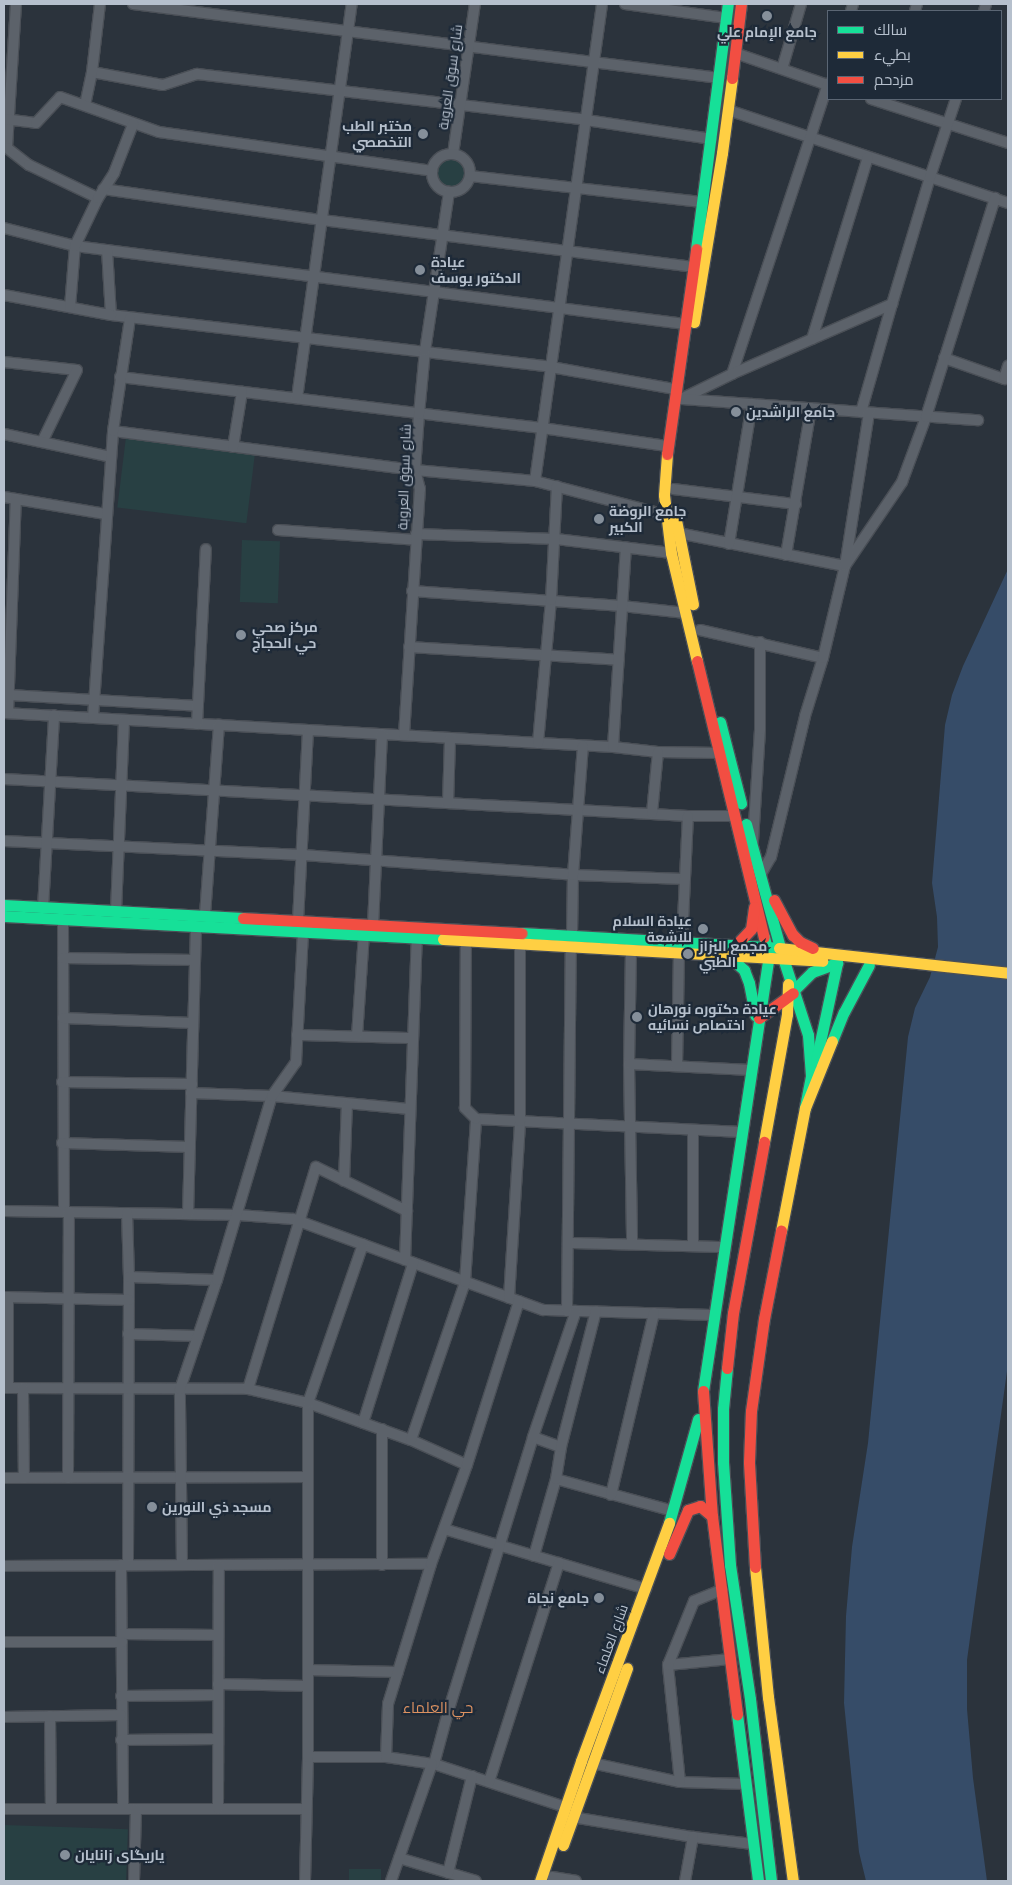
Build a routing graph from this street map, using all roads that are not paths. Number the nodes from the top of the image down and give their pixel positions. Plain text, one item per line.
1 (16, 4) edge
2 (100, 4) edge
3 (133, 4) edge
4 (352, 4) edge
5 (474, 4) edge
6 (602, 4) edge
7 (626, 4) edge
8 (728, 4) edge
9 (741, 4) edge
10 (801, 4) edge
11 (187, 7) edge
12 (726, 18) junction
13 (349, 31) junction
14 (468, 46) junction
15 (735, 53) junction
16 (594, 62) junction
17 (782, 69) junction
18 (92, 72) junction
19 (719, 78) junction
20 (827, 84) edge
21 (827, 87) edge
22 (340, 93) junction
23 (956, 100) edge
24 (888, 102) edge
25 (85, 105) junction
26 (461, 105) junction
27 (728, 110) junction
28 (6, 119) edge
29 (586, 120) junction
30 (133, 124) junction
31 (948, 124) junction
32 (810, 137) junction
33 (712, 139) junction
34 (1008, 143) edge
35 (453, 154) junction
36 (331, 156) junction
37 (868, 157) junction
38 (432, 171) junction
39 (713, 172) junction
40 (470, 176) junction
41 (930, 177) junction
42 (576, 187) junction
43 (449, 192) junction
44 (101, 194) junction
45 (995, 198) junction
46 (702, 202) junction
47 (1008, 203) edge
48 (322, 220) junction
49 (4, 228) edge
50 (443, 234) junction
51 (75, 246) junction
52 (106, 250) junction
53 (567, 251) junction
54 (693, 267) junction
55 (314, 275) junction
56 (434, 291) junction
57 (4, 295) edge
58 (892, 304) junction
59 (70, 307) junction
60 (559, 308) junction
61 (111, 315) junction
62 (130, 318) junction
63 (685, 324) junction
64 (306, 338) junction
65 (812, 339) junction
66 (425, 351) junction
67 (944, 358) junction
68 (4, 362) edge
69 (1008, 366) edge
70 (551, 367) junction
71 (732, 374) junction
72 (120, 377) junction
73 (242, 392) junction
74 (678, 394) junction
75 (297, 398) junction
76 (752, 404) junction
77 (811, 408) junction
78 (865, 412) junction
79 (419, 414) junction
80 (926, 417) junction
81 (978, 420) dead end
82 (542, 428) junction
83 (113, 431) junction
84 (4, 434) edge
85 (42, 442) junction
86 (667, 446) junction
87 (233, 447) junction
88 (111, 456) junction
89 (415, 470) junction
90 (535, 481) junction
91 (557, 486) junction
92 (673, 489) junction
93 (736, 496) junction
94 (4, 497) edge
95 (16, 499) junction
96 (796, 504) junction
97 (106, 514) junction
98 (666, 515) junction
99 (278, 530) dead end
100 (678, 534) junction
101 (416, 537) junction
102 (556, 539) junction
103 (729, 544) junction
104 (626, 547) junction
105 (206, 549) dead end
106 (671, 553) junction
107 (786, 555) junction
108 (845, 566) junction
109 (412, 591) junction
110 (551, 600) junction
111 (622, 606) junction
112 (686, 614) junction
113 (700, 630) junction
114 (760, 642) junction
115 (409, 647) junction
116 (546, 655) junction
117 (823, 658) junction
118 (619, 660) junction
119 (9, 695) junction
120 (95, 700) junction
121 (198, 706) junction
122 (6, 713) edge
123 (54, 716) junction
124 (93, 718) junction
125 (124, 720) junction
126 (197, 724) junction
127 (219, 725) junction
128 (308, 730) junction
129 (382, 734) junction
130 (404, 735) junction
131 (450, 738) junction
132 (538, 743) junction
133 (583, 746) junction
134 (613, 747) junction
135 (658, 752) junction
136 (718, 753) junction
137 (4, 779) edge
138 (50, 782) junction
139 (122, 787) junction
140 (214, 791) junction
141 (306, 795) junction
142 (378, 799) junction
143 (448, 803) junction
144 (578, 810) junction
145 (652, 814) junction
146 (688, 816) junction
147 (735, 816) junction
148 (4, 841) edge
149 (46, 844) junction
150 (119, 847) junction
151 (753, 847) junction
152 (209, 852) junction
153 (302, 855) junction
154 (375, 861) junction
155 (761, 874) junction
156 (573, 875) junction
157 (685, 879) junction
158 (754, 896) junction
159 (4, 905) edge
160 (43, 908) junction
161 (116, 911) junction
162 (205, 915) junction
163 (4, 916) edge
164 (63, 920) junction
165 (298, 921) junction
166 (373, 925) junction
167 (196, 926) junction
168 (303, 932) junction
169 (364, 934) junction
170 (417, 937) junction
171 (466, 940) junction
172 (571, 941) junction
173 (520, 943) junction
174 (737, 944) junction
175 (680, 947) junction
176 (631, 950) junction
177 (768, 952) junction
178 (822, 952) junction
179 (782, 953) junction
180 (727, 955) junction
181 (63, 958) junction
182 (195, 960) junction
183 (837, 962) junction
184 (869, 965) junction
185 (918, 968) junction
186 (1008, 973) edge
187 (1008, 978) edge
188 (793, 993) junction
189 (63, 1018) junction
190 (758, 1022) junction
191 (193, 1023) junction
192 (297, 1035) junction
193 (357, 1036) junction
194 (412, 1038) junction
195 (629, 1064) junction
196 (677, 1066) junction
197 (751, 1070) junction
198 (62, 1082) junction
199 (192, 1088) junction
200 (272, 1096) junction
201 (347, 1104) junction
202 (409, 1108) junction
203 (806, 1108) junction
204 (476, 1119) junction
205 (520, 1121) junction
206 (570, 1125) junction
207 (630, 1128) junction
208 (693, 1131) junction
209 (742, 1132) junction
210 (62, 1143) junction
211 (190, 1147) junction
212 (762, 1148) junction
213 (737, 1163) junction
214 (344, 1180) junction
215 (4, 1211) edge
216 (407, 1211) junction
217 (66, 1212) junction
218 (127, 1213) junction
219 (188, 1214) junction
220 (238, 1215) junction
221 (298, 1221) junction
222 (568, 1242) junction
223 (363, 1244) junction
224 (632, 1244) junction
225 (692, 1246) junction
226 (724, 1247) junction
227 (409, 1261) junction
228 (129, 1277) junction
229 (217, 1280) junction
230 (465, 1282) junction
231 (6, 1297) edge
232 (68, 1298) junction
233 (509, 1298) junction
234 (129, 1300) junction
235 (519, 1301) junction
236 (571, 1311) junction
237 (596, 1311) junction
238 (654, 1313) junction
239 (714, 1314) junction
240 (128, 1334) junction
241 (198, 1336) junction
242 (6, 1388) edge
243 (23, 1388) junction
244 (68, 1388) junction
245 (127, 1388) junction
246 (180, 1389) junction
247 (248, 1389) junction
248 (308, 1403) junction
249 (702, 1404) junction
250 (363, 1423) junction
251 (382, 1430) junction
252 (533, 1437) junction
253 (411, 1440) junction
254 (561, 1447) junction
255 (467, 1465) junction
256 (181, 1477) junction
257 (308, 1477) junction
258 (4, 1478) edge
259 (24, 1478) junction
260 (68, 1478) junction
261 (127, 1478) junction
262 (556, 1479) junction
263 (611, 1495) junction
264 (674, 1512) junction
265 (712, 1516) junction
266 (444, 1528) junction
267 (501, 1546) junction
268 (534, 1556) junction
269 (558, 1563) junction
270 (431, 1564) junction
271 (124, 1565) junction
272 (182, 1565) junction
273 (218, 1565) junction
274 (382, 1565) junction
275 (4, 1566) edge
276 (308, 1566) junction
277 (724, 1566) junction
278 (646, 1589) junction
279 (723, 1589) junction
280 (218, 1634) junction
281 (122, 1638) junction
282 (4, 1642) edge
283 (731, 1659) junction
284 (668, 1665) junction
285 (308, 1670) junction
286 (398, 1672) junction
287 (218, 1684) junction
288 (308, 1686) junction
289 (218, 1695) junction
290 (121, 1696) junction
291 (768, 1697) junction
292 (750, 1699) junction
293 (121, 1715) junction
294 (50, 1716) junction
295 (4, 1717) edge
296 (218, 1739) junction
297 (121, 1740) junction
298 (308, 1757) junction
299 (386, 1757) junction
300 (592, 1763) junction
301 (433, 1764) junction
302 (472, 1776) junction
303 (489, 1782) junction
304 (680, 1782) junction
305 (745, 1784) junction
306 (566, 1807) junction
307 (4, 1809) edge
308 (51, 1809) junction
309 (123, 1809) junction
310 (136, 1809) junction
311 (218, 1809) junction
312 (306, 1809) junction
313 (572, 1818) junction
314 (693, 1837) junction
315 (753, 1844) junction
316 (399, 1858) junction
317 (448, 1873) junction
318 (551, 1879) edge
319 (134, 1881) edge
320 (305, 1881) edge
321 (390, 1881) edge
322 (476, 1881) edge
323 (540, 1881) edge
324 (576, 1881) edge
325 (685, 1881) edge
326 (758, 1881) edge
327 (771, 1881) edge
328 (793, 1881) edge

1 - 28 street
2 - 18 street
3 - 11 street
4 - 13 street
5 - 14 street, شارع سوق العروبة
6 - 16 street
7 - 12 street
8 - 12 street
9 - 15 street
10 - 17 street
11 - 13 street
12 - 19 street
13 - 14 street
13 - 22 street
14 - 16 street
14 - 26 street, شارع سوق العروبة
15 - 17 street
15 - 27 street
16 - 19 street
16 - 29 street
17 - 20 street
18 - 22 street
18 - 25 street
19 - 33 street
21 - 32 street
22 - 26 street
22 - 36 street
23 - 31 street
24 - 31 street
25 - 28 street
25 - 30 street
26 - 29 street
26 - 35 street, شارع سوق العروبة
27 - 32 street
27 - 39 street
28 - 44 street
29 - 33 street
29 - 42 street
30 - 36 street
30 - 44 street
31 - 34 street
31 - 41 street
32 - 37 street
32 - 71 street
33 - 39 street
35 - 38 street
35 - 40 street
36 - 38 street
36 - 48 street
37 - 41 street
37 - 65 street
38 - 43 street
39 - 46 street
39 - 74 street
40 - 42 street
40 - 43 street
41 - 45 street
41 - 58 street
42 - 46 street
42 - 53 street
43 - 50 street, شارع سوق العروبة
44 - 48 street
44 - 51 street
45 - 47 street
45 - 67 street
46 - 54 street
48 - 50 street
48 - 55 street
49 - 51 street
50 - 53 street
50 - 56 street, شارع سوق العروبة
51 - 52 street
51 - 59 street
52 - 55 street
52 - 61 street
53 - 54 street
53 - 60 street
54 - 63 street
55 - 56 street
55 - 64 street
56 - 60 street
56 - 66 street, شارع سوق العروبة
57 - 59 street
58 - 65 street
58 - 78 street
59 - 61 street
60 - 63 street
60 - 70 street
61 - 62 street
62 - 64 street
62 - 72 street
63 - 74 street
64 - 66 street
64 - 75 street
65 - 71 street
66 - 70 street
66 - 79 street, شارع سوق العروبة
67 - 69 street
67 - 80 street
68 - 85 street
70 - 74 street
70 - 82 street
71 - 74 street
72 - 73 street
72 - 83 street
73 - 75 street
73 - 87 street
74 - 76 street
74 - 86 street
74 - 92 street
75 - 79 street
76 - 77 street
76 - 93 street
77 - 78 street
77 - 96 street
78 - 80 street
78 - 108 street
79 - 82 street
79 - 89 street, شارع سوق العروبة
80 - 81 street
80 - 108 street
82 - 86 street
82 - 90 street
83 - 87 street
83 - 88 street
84 - 85 street
85 - 88 street
86 - 98 street
87 - 89 street
88 - 97 street
89 - 90 street
89 - 101 street, شارع سوق العروبة
90 - 91 street
91 - 98 street
91 - 102 street
92 - 93 street
92 - 100 street
93 - 96 street
93 - 103 street
94 - 95 street
95 - 97 street
95 - 119 street
96 - 107 street
97 - 120 street
98 - 106 street
99 - 101 street
100 - 103 street
100 - 113 street
101 - 102 street
101 - 109 street, شارع سوق العروبة
102 - 104 street
102 - 110 street
103 - 107 street
104 - 106 street
104 - 111 street
105 - 121 street
106 - 112 street
107 - 108 street
108 - 117 street
109 - 110 street
109 - 115 street, شارع سوق العروبة
110 - 111 street
110 - 116 street
111 - 112 street
111 - 118 street
112 - 136 street
113 - 114 street
113 - 151 street
114 - 117 street
114 - 151 street
115 - 116 street
115 - 130 street, شارع سوق العروبة
116 - 118 street
116 - 132 street
117 - 155 street
118 - 134 street
119 - 120 street
119 - 122 street
120 - 121 street
120 - 124 street
121 - 126 street
122 - 123 street
123 - 124 street
123 - 138 street
124 - 125 street
125 - 126 street
125 - 139 street
126 - 127 street
127 - 128 street
127 - 140 street
128 - 129 street
128 - 141 street
129 - 130 street
129 - 142 street
130 - 131 street
131 - 132 street
131 - 143 street
132 - 133 street
133 - 134 street
133 - 144 street
134 - 135 street
135 - 136 street
135 - 145 street
136 - 147 street
137 - 138 street
138 - 139 street
138 - 149 street
139 - 140 street
139 - 150 street
140 - 141 street
140 - 152 street
141 - 142 street
141 - 153 street
142 - 143 street
142 - 154 street
143 - 144 street
144 - 145 street
144 - 156 street
145 - 146 street
146 - 147 street
146 - 157 street
147 - 158 street
148 - 149 street
149 - 150 street
149 - 160 street
150 - 152 street
150 - 161 street
151 - 155 street
152 - 153 street
152 - 162 street
153 - 154 street
153 - 165 street
154 - 156 street
154 - 166 street
155 - 178 street
155 - 179 street
156 - 157 street
156 - 172 street
157 - 175 street
158 - 174 street
158 - 177 street
159 - 160 street
160 - 161 street
161 - 162 street
162 - 165 street
163 - 164 street
164 - 167 street
164 - 181 street
165 - 166 street
166 - 172 street
167 - 168 street
167 - 182 street
168 - 169 street
168 - 192 street
169 - 170 street
169 - 193 street
170 - 171 street
170 - 194 street
171 - 173 street
171 - 204 street
172 - 173 street
172 - 175 street
172 - 176 street
172 - 206 street
173 - 205 street
174 - 175 street
174 - 177 street
175 - 176 street
175 - 180 street
175 - 196 street
176 - 195 street
177 - 179 street
177 - 180 street
177 - 188 street
177 - 190 street
178 - 179 street
178 - 185 street
179 - 183 street
179 - 188 street
180 - 190 street
181 - 182 street
181 - 189 street
182 - 191 street
183 - 184 street
183 - 188 street
183 - 203 street
184 - 185 street
184 - 203 street
185 - 186 street
185 - 187 street
188 - 190 street
188 - 203 street
188 - 212 street
189 - 191 street
189 - 198 street
190 - 197 street
191 - 199 street
192 - 193 street
192 - 200 street
193 - 194 street
194 - 202 street
195 - 196 street
195 - 207 street
196 - 197 street
197 - 209 street
198 - 199 street
198 - 210 street
199 - 200 street
199 - 211 street
200 - 201 street
200 - 220 street
201 - 202 street
201 - 214 street
202 - 216 street
203 - 291 street
204 - 205 street
204 - 230 street
205 - 206 street
205 - 233 street
206 - 207 street
206 - 222 street
207 - 208 street
207 - 224 street
208 - 209 street
208 - 225 street
209 - 213 street
210 - 211 street
210 - 217 street
211 - 219 street
212 - 213 street
212 - 277 street
213 - 226 street
214 - 216 street
214 - 221 street
215 - 217 street
216 - 227 street
217 - 218 street
217 - 232 street
218 - 219 street
218 - 228 street
219 - 220 street
220 - 221 street
220 - 229 street
221 - 223 street
221 - 247 street
222 - 224 street
222 - 236 street
223 - 227 street
223 - 248 street
224 - 225 street
225 - 226 street
226 - 239 street
227 - 230 street
227 - 250 street
228 - 229 street
228 - 234 street
229 - 241 street
230 - 233 street
230 - 253 street
231 - 232 street
231 - 242 street
232 - 234 street
232 - 244 street
233 - 235 street
234 - 240 street
235 - 236 street
235 - 255 street
236 - 237 street
236 - 252 street
237 - 238 street
237 - 254 street
238 - 239 street
238 - 263 street
239 - 249 street
240 - 241 street
240 - 245 street
241 - 246 street
242 - 243 street
243 - 244 street
243 - 259 street
244 - 245 street
244 - 260 street
245 - 246 street
245 - 261 street
246 - 247 street
246 - 256 street
247 - 248 street
248 - 250 street
248 - 257 street
249 - 264 street, شارع العلماء
249 - 265 street
250 - 251 street
251 - 253 street
251 - 274 street
252 - 254 street
252 - 267 street
253 - 255 street
254 - 262 street
255 - 266 street
256 - 257 street
256 - 261 street
256 - 272 street
257 - 276 street
258 - 259 street
259 - 260 street
260 - 261 street
261 - 271 street
262 - 263 street
262 - 268 street
263 - 264 street
264 - 278 street, شارع العلماء
265 - 277 street
265 - 300 street, شارع العلماء
266 - 267 street
266 - 270 street
267 - 268 street
267 - 301 street
268 - 269 street
269 - 278 street
269 - 303 street
270 - 274 street
270 - 286 street
271 - 272 street
271 - 275 street
271 - 281 street
272 - 273 street
273 - 276 street
273 - 280 street
274 - 276 street
276 - 285 street
277 - 279 street
277 - 292 street
278 - 306 street, شارع العلماء
279 - 283 street
279 - 284 street
280 - 281 street
280 - 287 street
281 - 282 street
281 - 290 street
283 - 284 street
283 - 305 street
284 - 304 street
285 - 286 street
285 - 288 street
286 - 299 street
287 - 288 street
287 - 289 street
288 - 298 street
289 - 290 street
289 - 296 street
290 - 293 street
291 - 292 street
291 - 328 street
292 - 327 street
293 - 294 street
293 - 297 street
294 - 295 street
294 - 308 street
296 - 297 street
296 - 311 street
297 - 309 street
298 - 299 street
298 - 312 street
299 - 301 street
300 - 304 street
300 - 313 street, شارع العلماء
301 - 302 street
301 - 316 street
302 - 303 street
302 - 317 street
303 - 306 street
304 - 305 street
305 - 315 street
306 - 323 street, شارع العلماء
307 - 308 street
308 - 309 street
309 - 310 street
310 - 311 street
310 - 319 street
311 - 312 street
312 - 320 street
313 - 314 street
313 - 318 street, شارع العلماء
314 - 315 street
314 - 325 street
315 - 326 street
316 - 317 street
316 - 321 street
317 - 322 street
318 - 324 street

